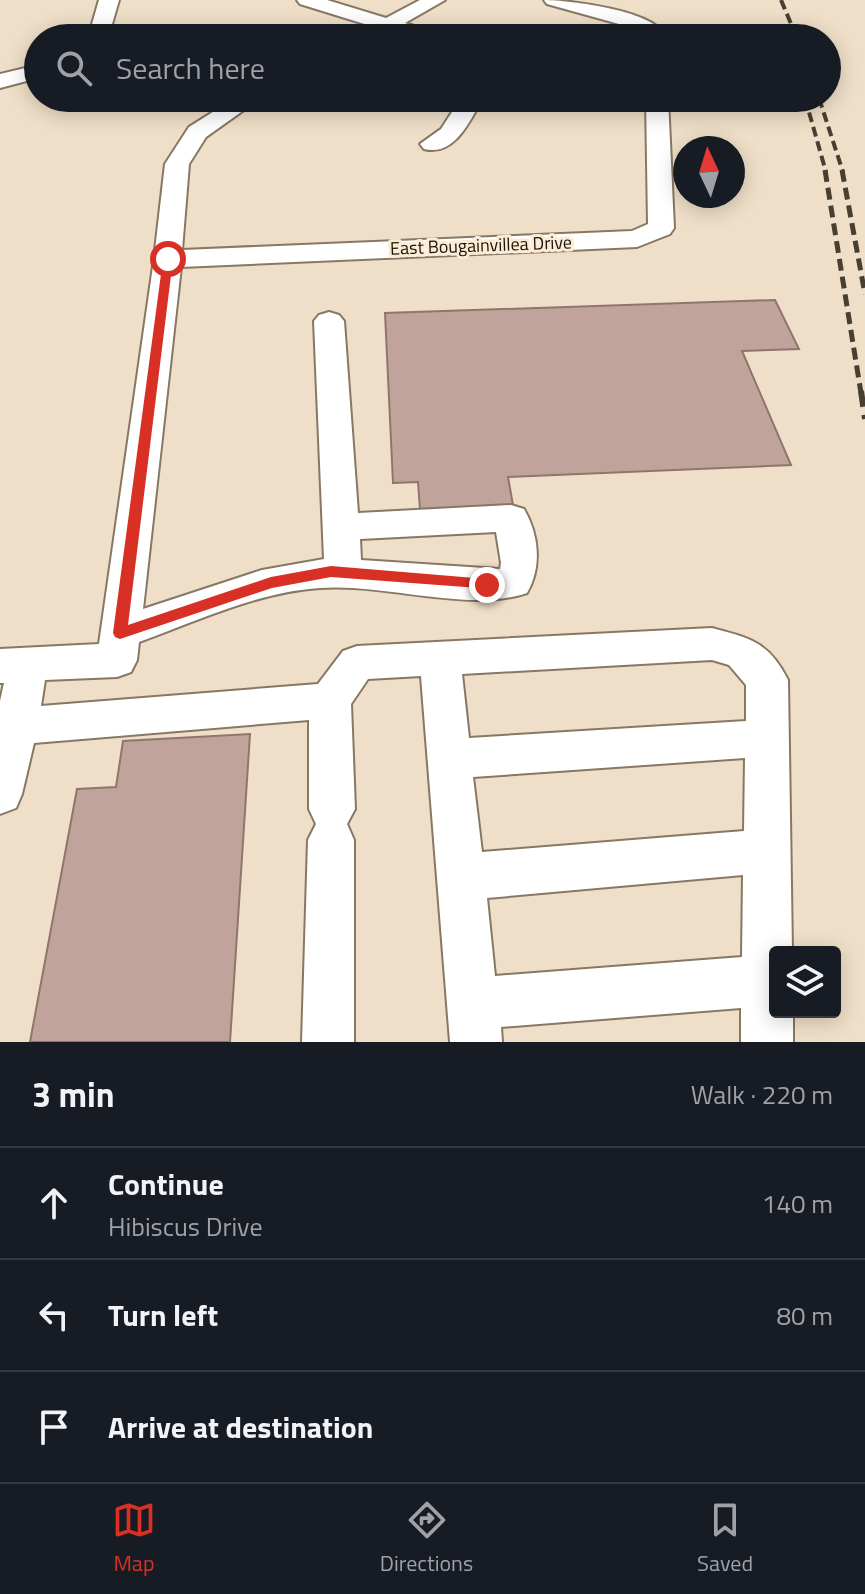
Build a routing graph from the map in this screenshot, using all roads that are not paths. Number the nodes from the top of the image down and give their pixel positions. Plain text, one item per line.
1 (109, 0) edge
2 (307, 0) edge
3 (435, 0) edge
4 (554, 0) edge
5 (390, 23) joint
6 (102, 24) edge
7 (640, 24) edge
8 (24, 75) edge
9 (0, 81) edge
10 (220, 112) edge
11 (463, 112) edge
12 (657, 112) edge
13 (432, 144) dead end
14 (168, 259) junction
15 (329, 321) dead end
16 (341, 527) junction
17 (343, 573) junction
18 (118, 646) junction
19 (440, 659) junction
20 (14, 665) edge
21 (330, 701) junction
22 (16, 726) junction
23 (767, 738) junction
24 (449, 759) junction
25 (0, 794) edge
26 (767, 851) junction
27 (460, 877) junction
28 (767, 980) junction
29 (474, 1023) edge
30 (328, 1042) edge
31 (767, 1042) edge

1 - 6 street
2 - 5 street
3 - 5 street
4 - 7 street
8 - 9 street
10 - 14 street
11 - 13 street
12 - 14 street, East Bougainvillea Drive
14 - 18 street
15 - 16 street
16 - 17 street
16 - 17 street
17 - 18 street
18 - 20 street
19 - 21 street
19 - 23 street
19 - 24 street
20 - 22 street
21 - 22 street
21 - 30 street
22 - 25 street
23 - 24 street
23 - 26 street
24 - 27 street
26 - 27 street
26 - 28 street
27 - 29 street
28 - 29 street
28 - 31 street

